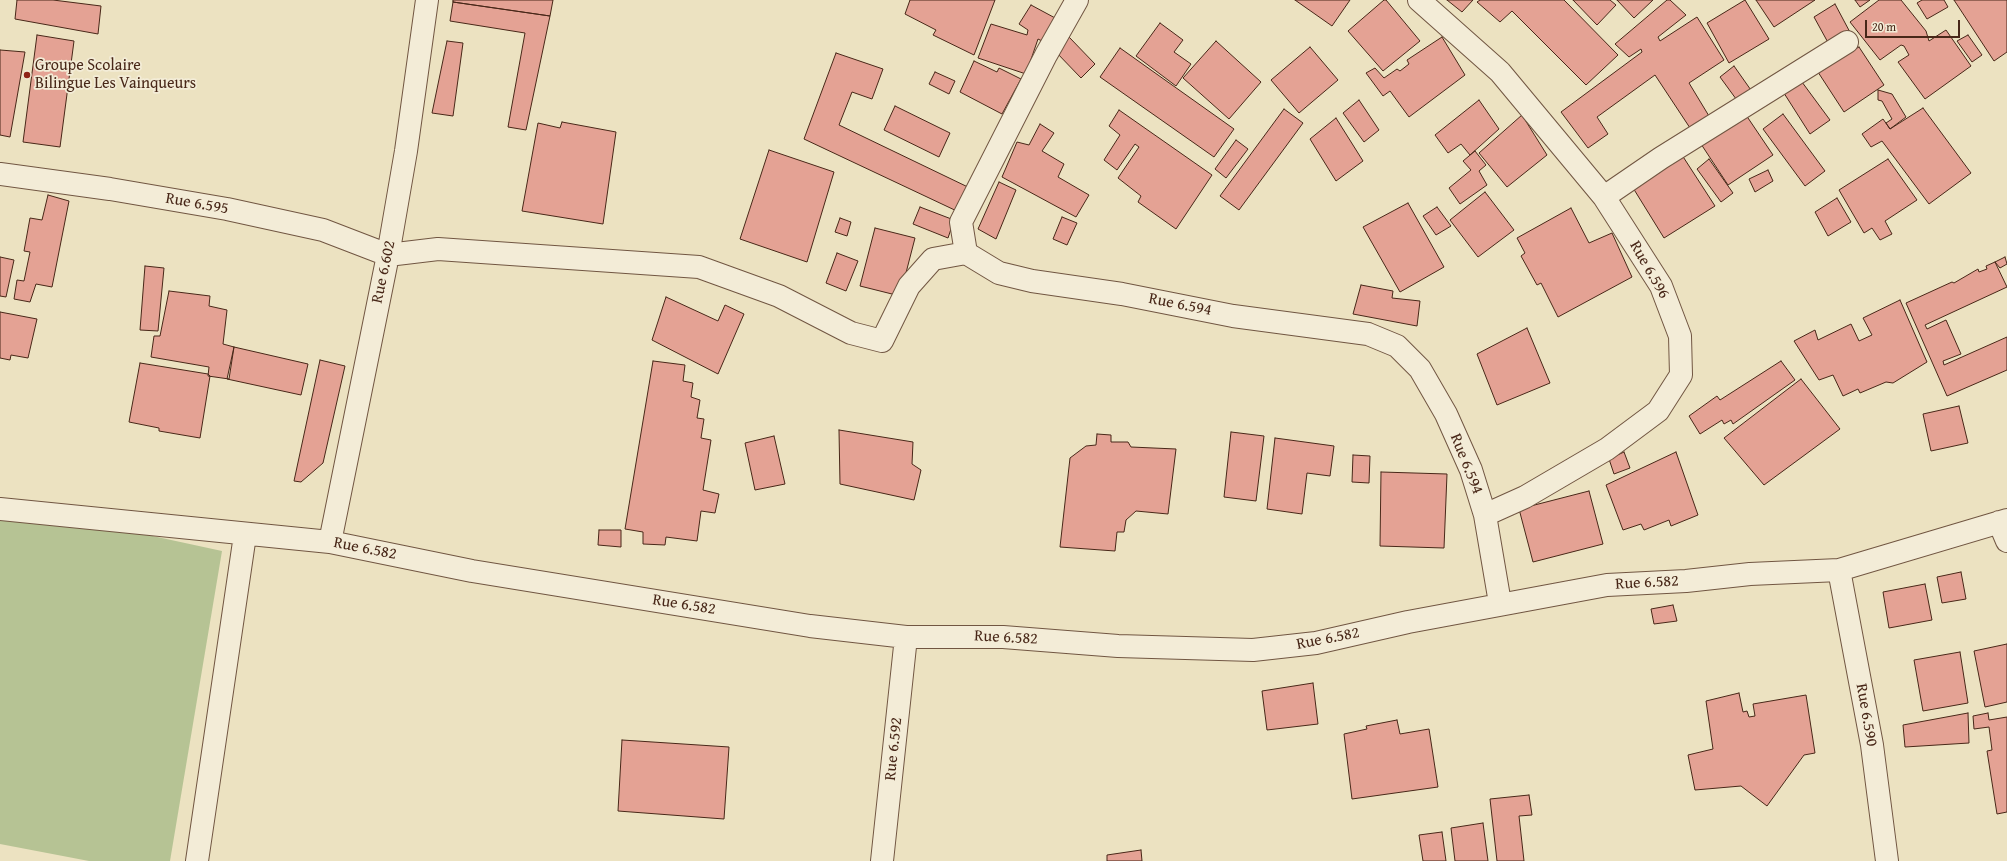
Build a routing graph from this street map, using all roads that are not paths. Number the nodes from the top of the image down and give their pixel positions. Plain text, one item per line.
1 (427, 0) edge
2 (1077, 0) edge
3 (1419, 0) edge
4 (1847, 42) dead end
5 (0, 174) edge
6 (1604, 197) junction
7 (966, 253) junction
8 (388, 255) junction
9 (0, 509) edge
10 (1485, 515) junction
11 (2004, 528) edge
12 (245, 535) junction
13 (330, 542) junction
14 (1839, 570) junction
15 (1500, 604) junction
16 (906, 637) junction
17 (196, 861) edge
18 (882, 861) edge
19 (1887, 861) edge

1 - 8 street, Rue 6.602
2 - 7 street
3 - 6 street, Rue 6.596
4 - 6 street
5 - 8 street, Rue 6.595
6 - 10 street, Rue 6.596
7 - 8 street
7 - 10 street, Rue 6.594
8 - 13 street, Rue 6.602
9 - 12 street, Rue 6.582
10 - 15 street, Rue 6.594
11 - 14 street, Rue 6.582
12 - 13 street, Rue 6.582
12 - 17 street
13 - 16 street, Rue 6.582
14 - 15 street, Rue 6.582
14 - 19 street, Rue 6.590
15 - 16 street, Rue 6.582
16 - 18 street, Rue 6.592

